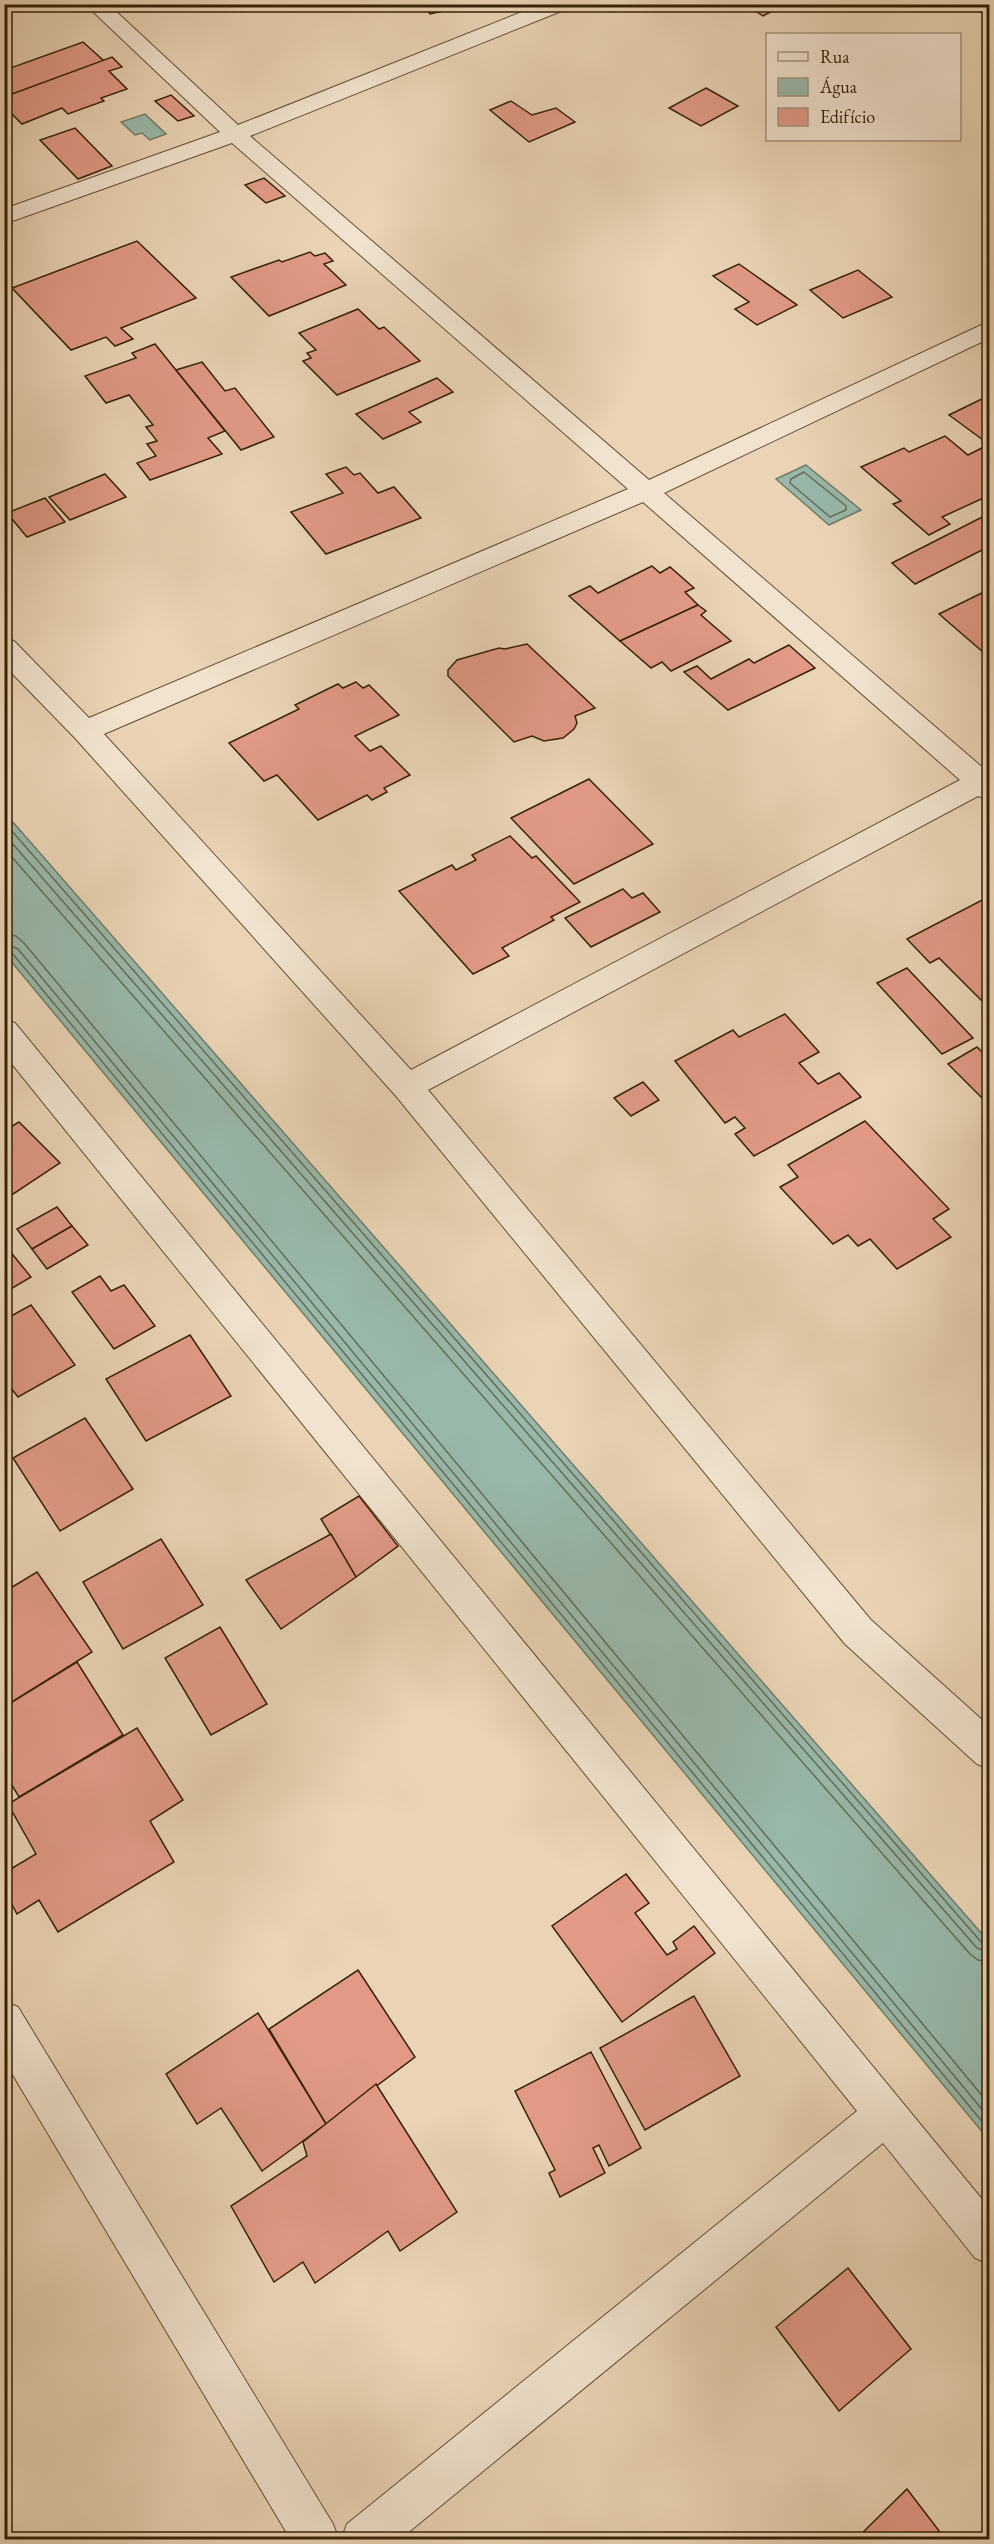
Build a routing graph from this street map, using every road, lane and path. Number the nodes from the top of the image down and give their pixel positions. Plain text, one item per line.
1 (95, 4) edge
2 (562, 4) edge
3 (235, 134) junction
4 (4, 217) edge
5 (990, 328) edge
6 (646, 491) junction
7 (4, 648) edge
8 (85, 731) junction
9 (985, 786) edge
10 (4, 1031) edge
11 (407, 1087) junction
12 (990, 1752) edge
13 (4, 2022) edge
14 (886, 2114) junction
15 (990, 2243) edge
16 (317, 2540) edge
17 (363, 2540) edge

1 - 3 street
2 - 3 street
3 - 4 street
3 - 6 street
5 - 6 street
6 - 8 street
6 - 9 street
7 - 8 street
8 - 11 street
9 - 11 street
10 - 14 street
11 - 12 street
13 - 16 street
14 - 15 street
14 - 17 street

